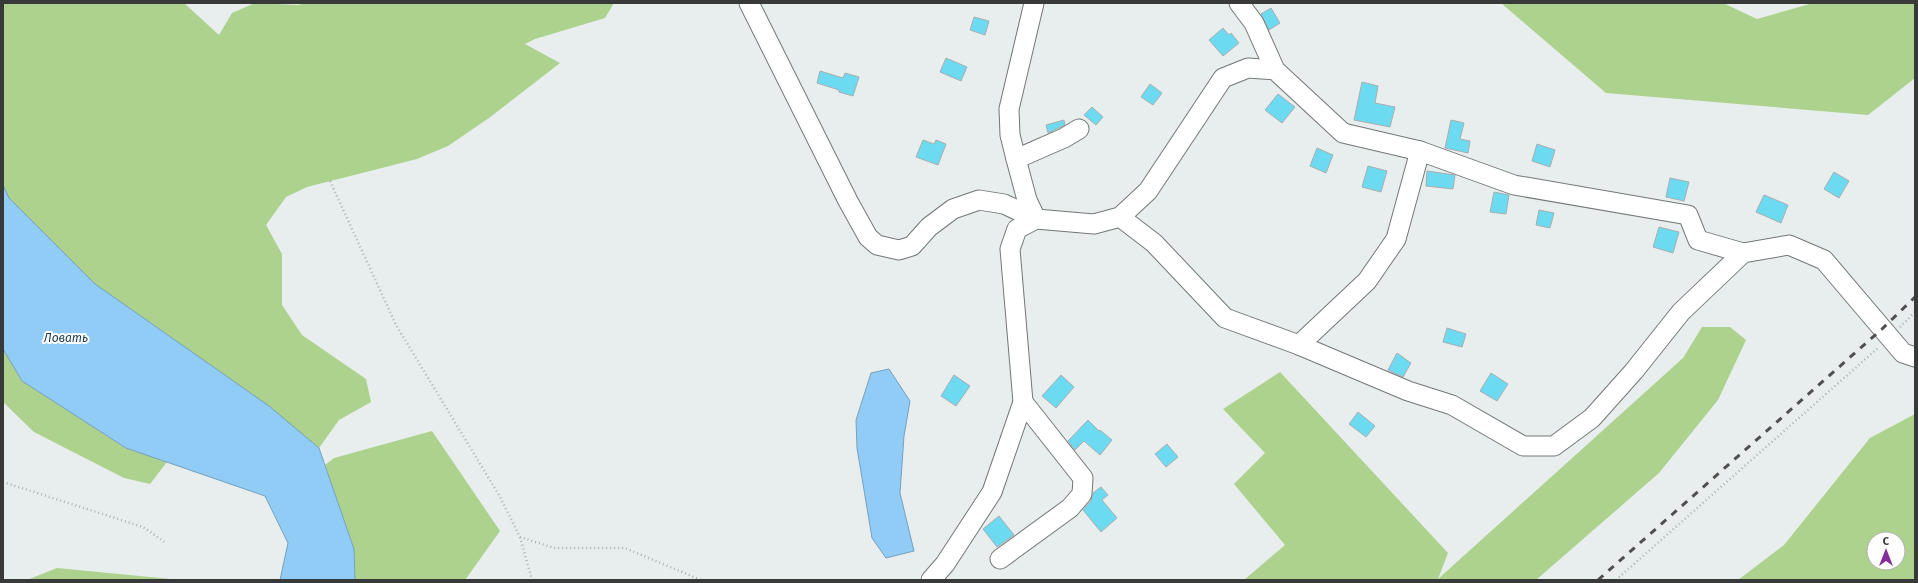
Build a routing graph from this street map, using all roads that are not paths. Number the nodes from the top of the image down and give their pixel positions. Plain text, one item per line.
1 (749, 3) edge
2 (1034, 3) edge
3 (1239, 3) edge
4 (1275, 70) junction
5 (1079, 129) dead end
6 (1420, 150) junction
7 (1016, 159) junction
8 (1120, 217) junction
9 (1036, 219) junction
10 (1743, 253) junction
11 (1299, 345) junction
12 (1915, 357) edge
13 (1023, 402) junction
14 (1000, 559) dead end
15 (931, 580) edge

1 - 9 street
2 - 7 street
3 - 4 street
4 - 6 street
4 - 8 street
5 - 7 street
6 - 10 street
6 - 11 street
7 - 9 street
8 - 9 street
8 - 11 street
9 - 13 street
10 - 11 street
10 - 12 street
13 - 14 street
13 - 15 street

